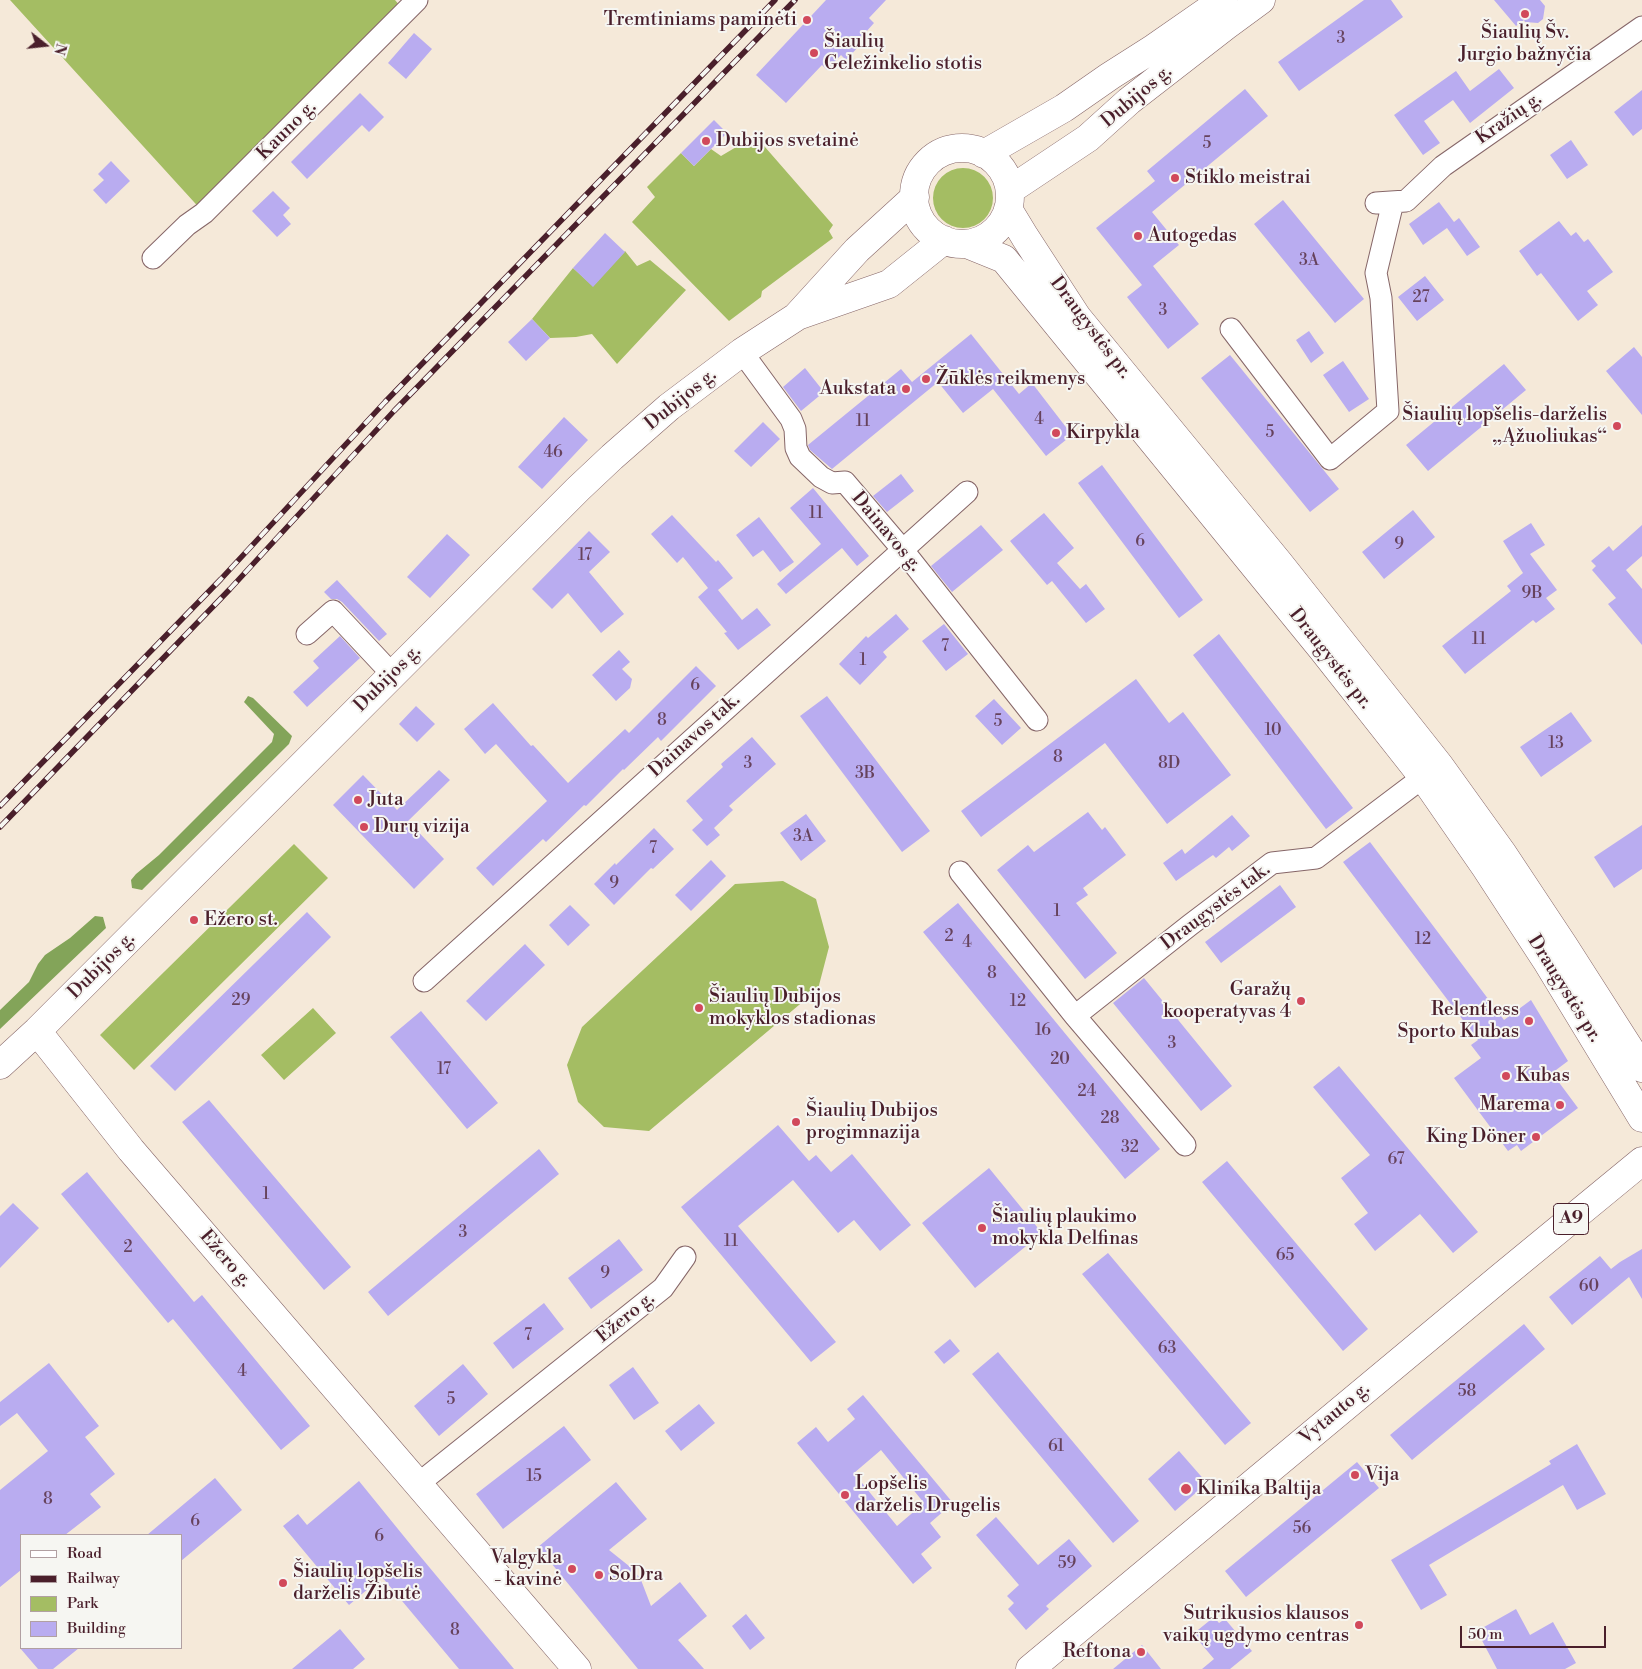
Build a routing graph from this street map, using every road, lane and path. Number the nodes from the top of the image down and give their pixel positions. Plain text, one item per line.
1 (418, 0) edge
2 (1223, 0) edge
3 (1261, 0) edge
4 (1642, 26) edge
5 (984, 154) junction
6 (915, 197) junction
7 (1009, 199) junction
8 (956, 242) junction
9 (153, 258) dead end
10 (796, 316) junction
11 (1231, 329) dead end
12 (742, 352) junction
13 (967, 492) dead end
14 (902, 550) junction
15 (307, 634) dead end
16 (392, 674) junction
17 (1037, 720) dead end
18 (1431, 772) junction
19 (960, 872) dead end
20 (424, 981) dead end
21 (1074, 1016) junction
22 (37, 1031) junction
23 (0, 1065) edge
24 (1642, 1068) edge
25 (1642, 1118) edge
26 (1185, 1145) dead end
27 (1642, 1161) edge
28 (685, 1257) dead end
29 (418, 1484) junction
30 (577, 1669) edge
31 (1030, 1669) edge

1 - 9 street, Kauno g.
2 - 5 main road, Dubijos g.
3 - 7 main road, Dubijos g.
4 - 11 street, Kražių g.
5 - 6 main road
5 - 7 main road
6 - 8 main road
6 - 10 main road, Dubijos g.
7 - 8 main road
7 - 18 main road, Draugystės pr.
8 - 10 main road, Dubijos g.
8 - 18 main road, Draugystės pr.
10 - 12 main road, Dubijos g.
12 - 14 street, Dainavos g.
12 - 16 main road, Dubijos g.
13 - 14 street, Dainavos tak.
14 - 17 street, Dainavos g.
14 - 20 street, Dainavos tak.
15 - 16 street
16 - 22 main road, Dubijos g.
18 - 21 street, Draugystės tak.
18 - 24 main road, Draugystės pr.
18 - 25 main road, Draugystės pr.
19 - 21 street
21 - 26 street
22 - 23 main road, Dubijos g.
22 - 29 main road, Ežero g.
27 - 31 main road, Vytauto g. / A9
28 - 29 street, Ežero g.
29 - 30 main road, Ežero g.

